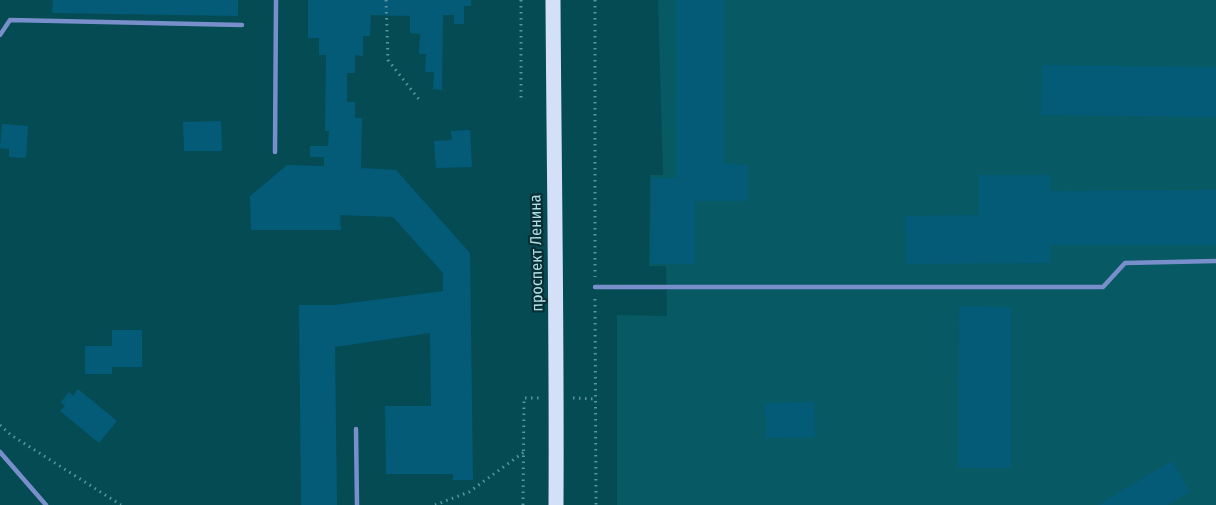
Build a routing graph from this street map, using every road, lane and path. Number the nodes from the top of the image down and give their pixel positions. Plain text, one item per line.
1 (276, 0) edge
2 (387, 0) edge
3 (520, 0) edge
4 (553, 0) edge
5 (594, 0) edge
6 (242, 25) dead end
7 (0, 35) edge
8 (521, 101) dead end
9 (421, 102) dead end
10 (275, 152) dead end
11 (1216, 261) edge
12 (596, 287) junction
13 (524, 398) dead end
14 (0, 425) edge
15 (356, 429) dead end
16 (0, 452) edge
17 (524, 452) junction
18 (46, 505) edge
19 (121, 505) edge
20 (357, 505) edge
21 (435, 505) edge
22 (523, 505) edge
23 (556, 505) edge
24 (596, 505) edge

1 - 10 lane
2 - 9 path
3 - 8 path
4 - 23 main road, проспект Ленина
5 - 12 path
6 - 7 lane
11 - 12 lane
12 - 24 path
13 - 17 path
14 - 19 path
15 - 20 lane
16 - 18 lane
17 - 21 path
17 - 22 path

